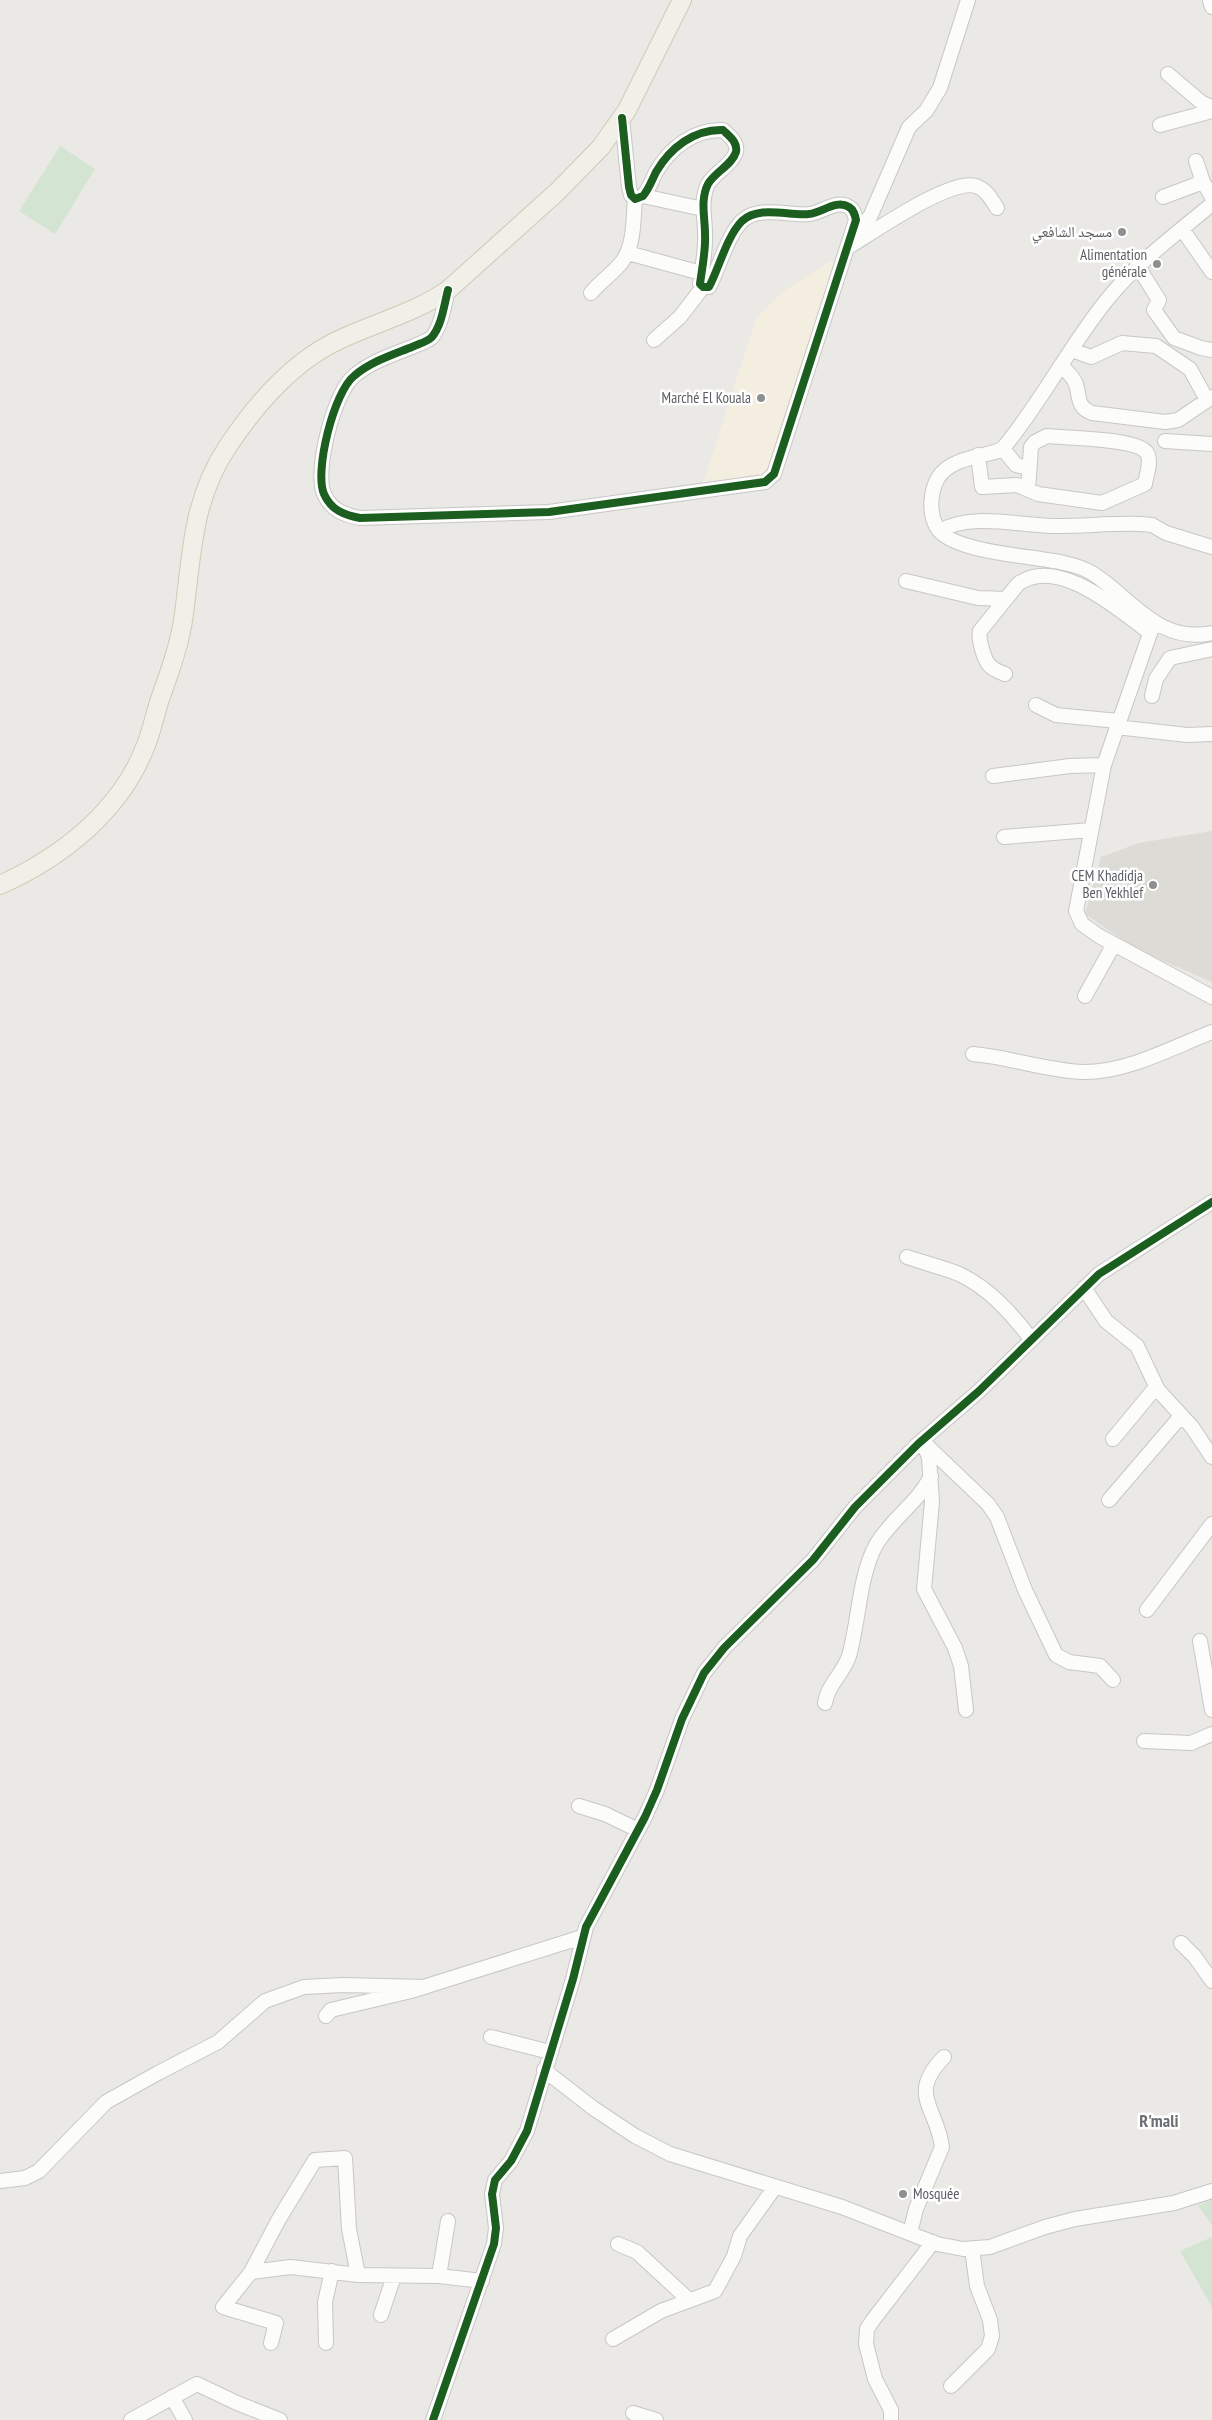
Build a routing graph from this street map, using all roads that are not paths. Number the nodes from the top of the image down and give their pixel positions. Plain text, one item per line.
1 (682, 0) edge
2 (968, 0) edge
3 (1168, 74) dead end
4 (1212, 109) edge
5 (622, 118) junction
6 (1160, 125) dead end
7 (1196, 161) dead end
8 (1203, 182) junction
9 (639, 197) junction
10 (1163, 197) dead end
11 (1212, 197) edge
12 (1212, 204) edge
13 (997, 208) dead end
14 (703, 209) junction
15 (1182, 229) junction
16 (849, 242) junction
17 (628, 253) junction
18 (1137, 265) junction
19 (1212, 272) edge
20 (702, 273) junction
21 (703, 287) junction
22 (448, 290) junction
23 (591, 294) dead end
24 (654, 340) dead end
25 (1072, 350) junction
26 (1212, 350) edge
27 (1061, 366) junction
28 (1210, 399) edge
29 (1165, 442) dead end
30 (1212, 444) edge
31 (1003, 449) junction
32 (978, 455) junction
33 (1029, 468) junction
34 (1028, 490) junction
35 (940, 530) junction
36 (1212, 547) edge
37 (906, 582) dead end
38 (1006, 599) junction
39 (1151, 627) junction
40 (1212, 633) edge
41 (1212, 649) edge
42 (1004, 674) dead end
43 (1152, 696) dead end
44 (1036, 705) dead end
45 (1117, 724) junction
46 (1212, 734) edge
47 (1104, 765) junction
48 (993, 776) dead end
49 (1092, 830) junction
50 (1004, 837) dead end
51 (0, 885) edge
52 (1114, 944) junction
53 (1085, 996) dead end
54 (1212, 997) edge
55 (1212, 1032) edge
56 (973, 1054) dead end
57 (1212, 1202) edge
58 (907, 1257) dead end
59 (1084, 1288) junction
60 (1031, 1340) junction
61 (1156, 1387) junction
62 (1181, 1416) junction
63 (1113, 1439) dead end
64 (922, 1441) junction
65 (1212, 1457) edge
66 (932, 1474) junction
67 (1109, 1500) dead end
68 (1212, 1524) edge
69 (1147, 1610) dead end
70 (1200, 1641) dead end
71 (1112, 1680) dead end
72 (825, 1703) dead end
73 (966, 1710) dead end
74 (1212, 1710) edge
75 (1212, 1734) edge
76 (1144, 1741) dead end
77 (579, 1806) dead end
78 (638, 1830) junction
79 (582, 1937) junction
80 (1180, 1943) dead end
81 (1212, 1981) edge
82 (425, 1987) junction
83 (326, 2016) dead end
84 (491, 2037) dead end
85 (550, 2052) junction
86 (944, 2057) dead end
87 (544, 2070) junction
88 (0, 2181) edge
89 (775, 2187) junction
90 (1212, 2191) edge
91 (448, 2221) dead end
92 (910, 2233) junction
93 (933, 2242) junction
94 (618, 2244) dead end
95 (972, 2249) junction
96 (332, 2271) junction
97 (252, 2272) junction
98 (358, 2275) junction
99 (394, 2276) junction
100 (440, 2276) junction
101 (482, 2280) junction
102 (689, 2300) junction
103 (381, 2315) dead end
104 (613, 2339) dead end
105 (271, 2343) dead end
106 (326, 2343) dead end
107 (951, 2386) dead end
108 (172, 2397) junction
109 (633, 2413) dead end
110 (131, 2420) edge
111 (185, 2420) edge
112 (280, 2420) edge
113 (433, 2420) edge
114 (656, 2420) edge
115 (891, 2420) edge

1 - 5 main road
2 - 16 street
3 - 4 street
4 - 6 street
5 - 9 street
5 - 22 main road
7 - 8 street
8 - 10 street
8 - 11 street
9 - 14 street
9 - 14 street
9 - 17 street
12 - 15 street
13 - 16 street
14 - 20 street
15 - 18 street
15 - 19 street
16 - 21 street
16 - 22 street
17 - 20 street
17 - 23 street
18 - 25 street
18 - 26 street
20 - 21 street
21 - 24 street
22 - 51 main road
25 - 27 street
25 - 28 street
27 - 28 street
27 - 31 street
29 - 30 street
31 - 32 street
31 - 33 street
32 - 34 street
32 - 35 street
33 - 34 street
33 - 34 street
35 - 36 street
35 - 39 street
37 - 38 street
38 - 39 street
38 - 42 street
39 - 40 street
39 - 45 street
41 - 43 street
44 - 45 street
45 - 46 street
45 - 47 street
47 - 48 street
47 - 49 street
49 - 50 street
49 - 52 street
52 - 53 street
52 - 54 street
55 - 56 street
57 - 59 street
58 - 60 street
59 - 60 street
59 - 61 street
60 - 64 street
61 - 62 street
61 - 63 street
62 - 65 street
62 - 67 street
64 - 66 street
64 - 71 street
64 - 78 street
66 - 72 street
66 - 73 street
68 - 69 street
70 - 74 street
75 - 76 street
77 - 78 street
78 - 79 street
79 - 82 street
79 - 85 street
80 - 81 street
82 - 83 street
82 - 88 street
84 - 85 street
85 - 87 street
86 - 92 street
87 - 89 street
87 - 101 street
89 - 92 street
89 - 102 street
90 - 95 street
91 - 100 street
92 - 93 street
93 - 95 street
93 - 115 street
94 - 102 street
95 - 107 street
96 - 97 street
96 - 98 street
96 - 106 street
97 - 98 street
97 - 105 street
98 - 99 street
99 - 100 street
99 - 103 street
100 - 101 street
101 - 113 street
102 - 104 street
108 - 110 street
108 - 111 street
108 - 112 street
109 - 114 street

